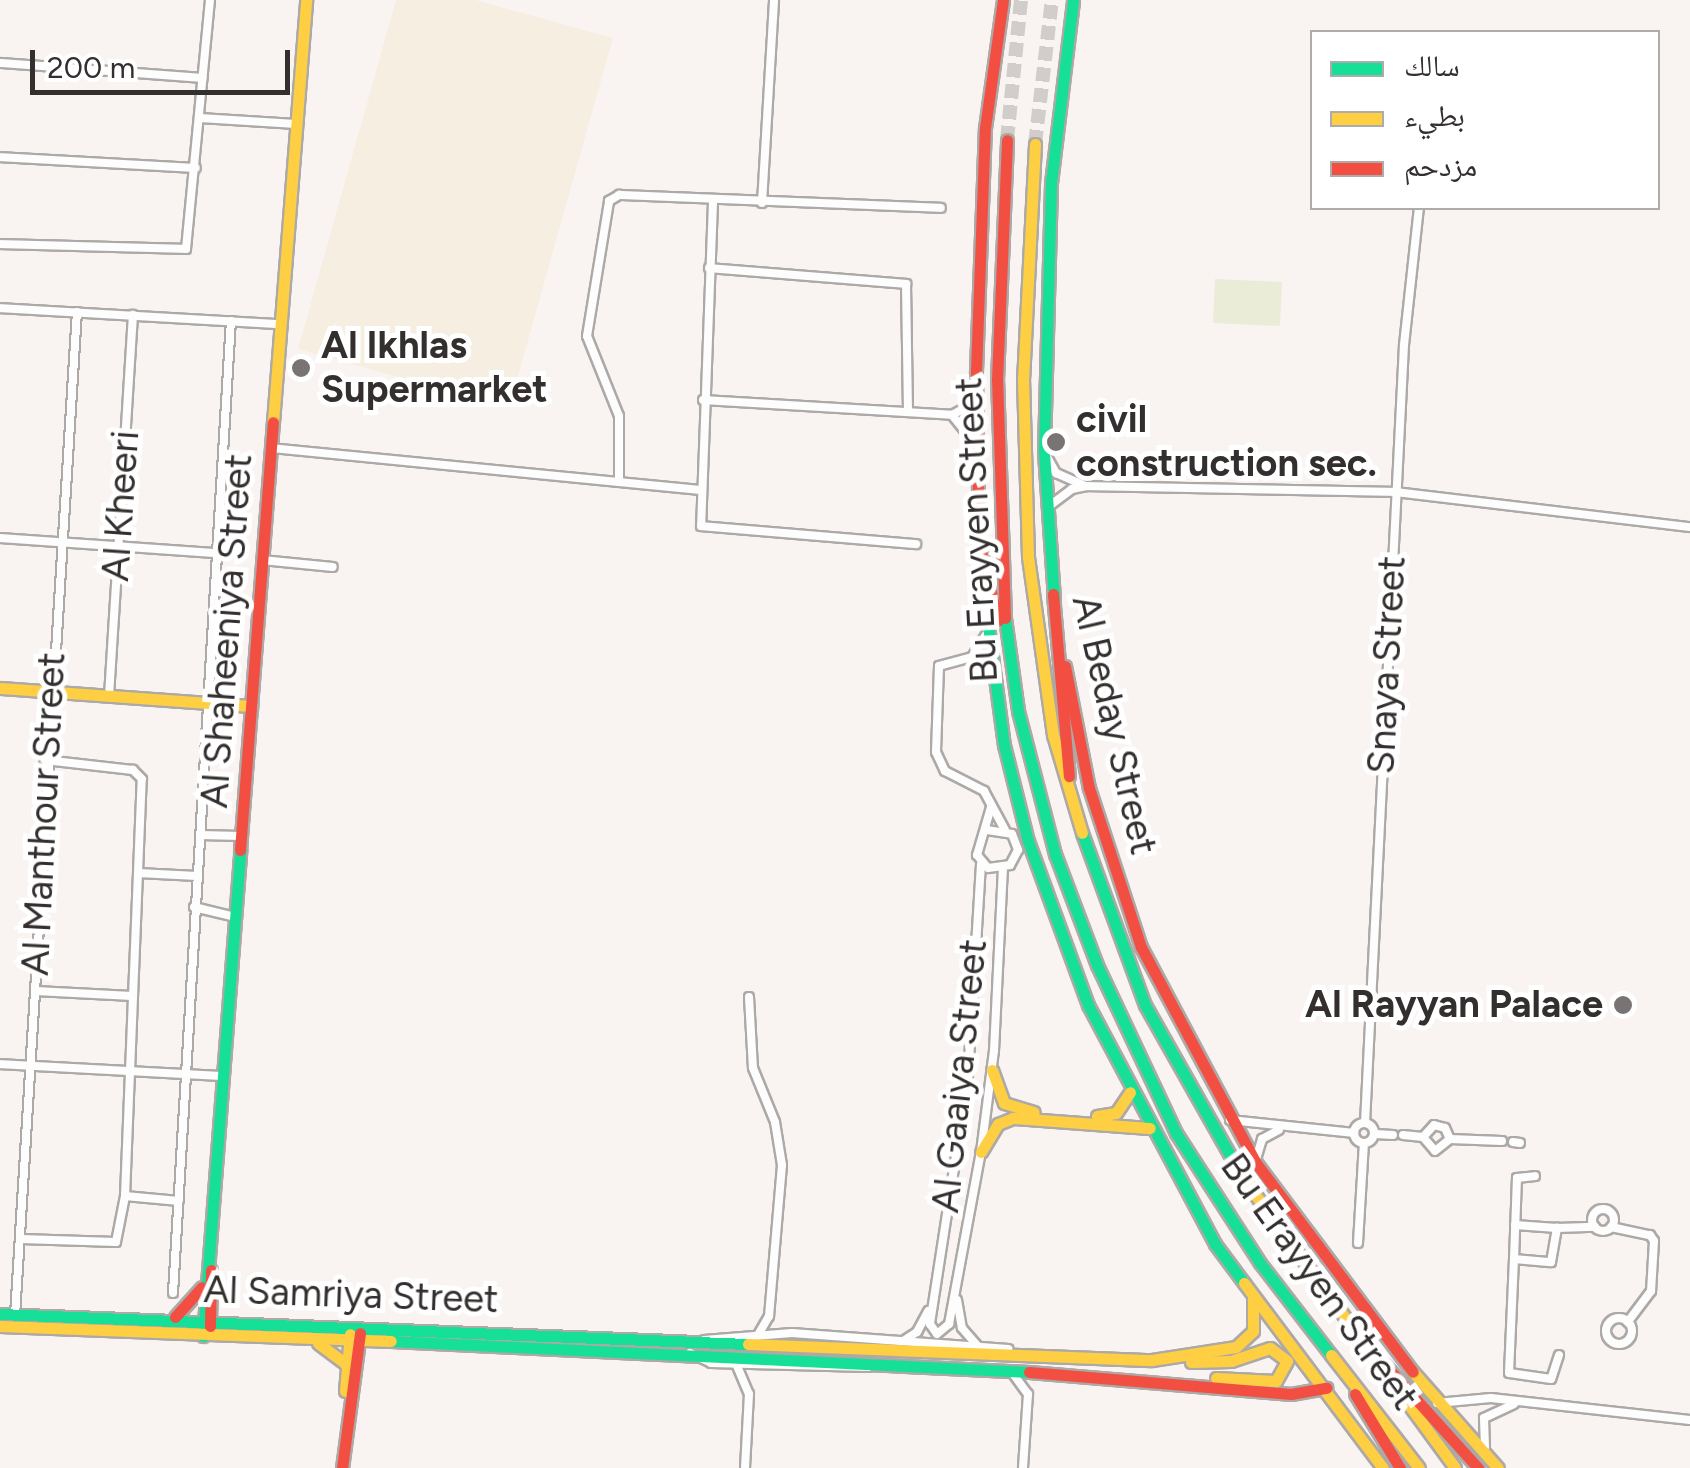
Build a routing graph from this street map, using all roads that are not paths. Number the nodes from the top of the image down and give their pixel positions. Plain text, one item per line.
1 (210, 0) edge
2 (306, 0) edge
3 (774, 0) edge
4 (1003, 0) edge
5 (1071, 4) edge
6 (0, 63) edge
7 (202, 78) junction
8 (200, 118) junction
9 (296, 124) junction
10 (1008, 140) tunnel mouth
11 (1035, 144) tunnel mouth
12 (0, 157) edge
13 (196, 168) junction
14 (712, 202) junction
15 (762, 204) junction
16 (940, 208) dead end
17 (1419, 210) edge
18 (0, 244) edge
19 (710, 268) junction
20 (0, 308) edge
21 (77, 312) junction
22 (133, 316) junction
23 (230, 321) junction
24 (281, 324) junction
25 (703, 400) junction
26 (977, 400) junction
27 (908, 412) junction
28 (952, 415) junction
29 (272, 448) junction
30 (976, 450) junction
31 (1044, 451) junction
32 (619, 482) junction
33 (1088, 486) junction
34 (699, 490) junction
35 (1395, 492) junction
36 (1044, 513) junction
37 (1690, 527) edge
38 (0, 538) edge
39 (59, 542) junction
40 (916, 544) dead end
41 (979, 544) junction
42 (119, 546) junction
43 (217, 553) junction
44 (262, 560) junction
45 (334, 567) dead end
46 (1053, 594) junction
47 (986, 635) junction
48 (972, 656) junction
49 (1008, 662) junction
50 (992, 672) junction
51 (0, 688) edge
52 (49, 692) junction
53 (109, 696) junction
54 (206, 703) junction
55 (251, 706) junction
56 (45, 760) junction
57 (1067, 787) junction
58 (991, 804) junction
59 (987, 830) junction
60 (1005, 830) junction
61 (200, 835) junction
62 (241, 836) junction
63 (982, 864) junction
64 (1003, 870) junction
65 (138, 872) junction
66 (197, 876) junction
67 (194, 907) junction
68 (235, 917) junction
69 (34, 991) junction
70 (133, 996) junction
71 (748, 997) dead end
72 (0, 1064) edge
73 (30, 1066) junction
74 (992, 1070) junction
75 (130, 1072) junction
76 (184, 1075) junction
77 (222, 1076) junction
78 (1130, 1092) junction
79 (1230, 1120) junction
80 (1365, 1123) junction
81 (1150, 1128) junction
82 (1284, 1128) junction
83 (1354, 1133) junction
84 (1374, 1134) junction
85 (1392, 1134) dead end
86 (1403, 1135) dead end
87 (1423, 1137) junction
88 (1450, 1139) junction
89 (1502, 1142) dead end
90 (1364, 1143) junction
91 (980, 1152) junction
92 (1256, 1163) junction
93 (1535, 1176) dead end
94 (125, 1196) junction
95 (178, 1201) junction
96 (1515, 1225) junction
97 (1595, 1226) junction
98 (1611, 1227) junction
99 (1557, 1228) junction
100 (21, 1239) junction
101 (1358, 1243) dead end
102 (1514, 1260) junction
103 (208, 1267) junction
104 (958, 1276) junction
105 (204, 1284) junction
106 (934, 1287) junction
107 (1250, 1289) junction
108 (173, 1293) dead end
109 (212, 1296) junction
110 (0, 1314) edge
111 (15, 1316) junction
112 (769, 1316) junction
113 (172, 1319) junction
114 (206, 1320) junction
115 (1628, 1322) dead end
116 (241, 1323) junction
117 (356, 1325) junction
118 (0, 1326) edge
119 (782, 1333) junction
120 (758, 1334) junction
121 (203, 1336) junction
122 (354, 1339) junction
123 (384, 1340) junction
124 (582, 1341) junction
125 (294, 1342) junction
126 (700, 1342) junction
127 (899, 1342) junction
128 (978, 1346) junction
129 (1366, 1351) junction
130 (688, 1352) junction
131 (1558, 1355) dead end
132 (1116, 1358) junction
133 (1152, 1360) junction
134 (352, 1362) junction
135 (892, 1364) junction
136 (736, 1365) junction
137 (765, 1368) junction
138 (1011, 1371) junction
139 (1044, 1373) junction
140 (1350, 1380) junction
141 (1192, 1381) junction
142 (1326, 1388) junction
143 (749, 1394) junction
144 (1028, 1394) junction
145 (1437, 1402) junction
146 (1534, 1402) junction
147 (1690, 1420) edge
148 (1378, 1465) edge
149 (1496, 1466) edge
150 (339, 1468) edge
151 (745, 1468) edge
152 (1024, 1468) edge
153 (1400, 1468) edge
154 (1419, 1468) edge
155 (1455, 1468) edge
156 (1478, 1468) edge

1 - 7 street
2 - 9 main road, Al Shaheeniya Street
3 - 15 street
4 - 26 main road
5 - 31 main road, Al Beday Street
6 - 7 street
7 - 8 street
8 - 9 street
8 - 13 street
9 - 24 main road, Al Shaheeniya Street
10 - 49 main road, Bu Erayyen Street
11 - 57 main road, Bu Erayyen Street
12 - 13 street
13 - 18 street
14 - 15 street
14 - 19 street
14 - 32 street
15 - 16 street
17 - 35 street, Snaya Street
19 - 25 street
19 - 27 street
20 - 21 street
21 - 22 street
21 - 39 street, Al Manthour Street
22 - 23 street
22 - 42 street, Al Kheeri
23 - 24 street
23 - 43 street, Al Shaheeniya Street
24 - 29 main road, Al Shaheeniya Street
25 - 27 street
25 - 34 street
26 - 28 street
26 - 30 main road
27 - 28 street
28 - 30 street
29 - 32 street
29 - 44 main road, Al Shaheeniya Street
30 - 41 main road
31 - 33 street
31 - 36 main road, Al Beday Street
32 - 34 street
33 - 35 street
33 - 36 street
34 - 40 street
35 - 37 street
35 - 80 street, Snaya Street
36 - 46 main road, Al Beday Street
38 - 39 street
39 - 42 street
39 - 52 street, Al Manthour Street
41 - 47 main road
41 - 49 main road
42 - 43 street
42 - 53 street, Al Kheeri
43 - 54 street, Al Shaheeniya Street
44 - 45 street
44 - 55 main road, Al Shaheeniya Street
46 - 57 main road
46 - 79 main road, Al Beday Street
47 - 48 street
47 - 50 main road
48 - 50 street
48 - 58 street
49 - 140 main road, Bu Erayyen Street
50 - 78 main road
51 - 52 main road
52 - 53 main road
52 - 56 street, Al Manthour Street
53 - 54 main road
54 - 55 main road
54 - 61 street, Al Shaheeniya Street
55 - 62 main road, Al Shaheeniya Street
56 - 65 street
56 - 69 street, Al Manthour Street
57 - 129 main road, Bu Erayyen Street
58 - 59 street
58 - 60 street
59 - 60 street
59 - 63 street
60 - 64 street
61 - 62 street
61 - 66 street, Al Shaheeniya Street
62 - 68 main road, Al Shaheeniya Street
63 - 64 street
63 - 106 street, Al Gaaiya Street
64 - 74 street, Al Gaaiya Street
65 - 66 street
65 - 70 street
66 - 67 street, Al Shaheeniya Street
67 - 68 street
67 - 76 street, Al Shaheeniya Street
68 - 77 main road, Al Shaheeniya Street
69 - 70 street
69 - 73 street, Al Manthour Street
70 - 75 street
71 - 112 street
72 - 73 street
73 - 75 street
73 - 100 street, Al Manthour Street
74 - 78 main road
74 - 91 street, Al Gaaiya Street
75 - 76 street
75 - 94 street
76 - 77 street
76 - 95 street, Al Shaheeniya Street
77 - 103 main road, Al Shaheeniya Street
78 - 81 main road
79 - 82 street
79 - 92 main road, Al Beday Street
80 - 83 street
80 - 84 street
81 - 91 main road
81 - 107 main road
82 - 83 street
82 - 92 street
83 - 90 street
84 - 85 street
84 - 90 street
86 - 87 street
87 - 88 street
87 - 88 street
88 - 89 street
90 - 101 street
91 - 104 street, Al Gaaiya Street
92 - 145 main road, Al Beday Street
93 - 96 street
94 - 95 street
94 - 100 street
95 - 108 street, Al Shaheeniya Street
96 - 99 street
96 - 102 street
97 - 98 street
97 - 98 street
97 - 99 street
98 - 115 street
99 - 102 street
100 - 111 street, Al Manthour Street
102 - 131 street
103 - 105 main road, Al Shaheeniya Street
103 - 109 main road, Al Shaheeniya Street
104 - 106 street, Al Gaaiya Street
104 - 128 street, Al Gaaiya Street
105 - 113 main road
105 - 114 main road, Al Shaheeniya Street
106 - 127 street, Al Gaaiya Street
107 - 133 main road, Al Samriya Street
107 - 142 main road
109 - 114 main road, Al Shaheeniya Street
109 - 116 main road
110 - 111 main road, Al Samriya Street
111 - 113 main road, Al Samriya Street
112 - 119 street
112 - 120 street
113 - 114 main road, Al Samriya Street
114 - 116 main road, Al Samriya Street
114 - 121 main road, Al Shaheeniya Street
116 - 117 main road, Al Samriya Street
117 - 122 main road
117 - 124 main road, Al Samriya Street
118 - 121 main road, Al Samriya Street
119 - 120 street, Al Samriya Street
119 - 127 street, Al Samriya Street
120 - 126 street, Al Samriya Street
121 - 125 main road, Al Samriya Street
122 - 123 main road, Al Samriya Street
122 - 125 main road, Al Samriya Street
122 - 134 main road
123 - 124 main road, Al Samriya Street
123 - 134 main road
124 - 126 main road, Al Samriya Street
124 - 130 main road, Al Samriya Street
125 - 134 main road
126 - 132 main road, Al Samriya Street
127 - 128 street, Al Samriya Street
128 - 132 street, Al Samriya Street
129 - 155 main road, Bu Erayyen Street
129 - 156 main road
130 - 135 main road, Al Samriya Street
130 - 136 street, Al Samriya Street
132 - 133 main road, Al Samriya Street
133 - 141 main road
134 - 150 main road
135 - 137 street, Al Samriya Street
135 - 138 main road, Al Samriya Street
136 - 137 street, Al Samriya Street
136 - 143 street
137 - 143 street
138 - 139 main road, Al Samriya Street
138 - 144 street
139 - 141 main road, Al Samriya Street
139 - 144 street
140 - 153 main road
140 - 154 main road, Bu Erayyen Street
141 - 142 main road, Al Samriya Street
142 - 148 main road
143 - 151 street
144 - 152 street
145 - 146 street
145 - 149 main road, Al Beday Street
146 - 147 street
146 - 149 street

